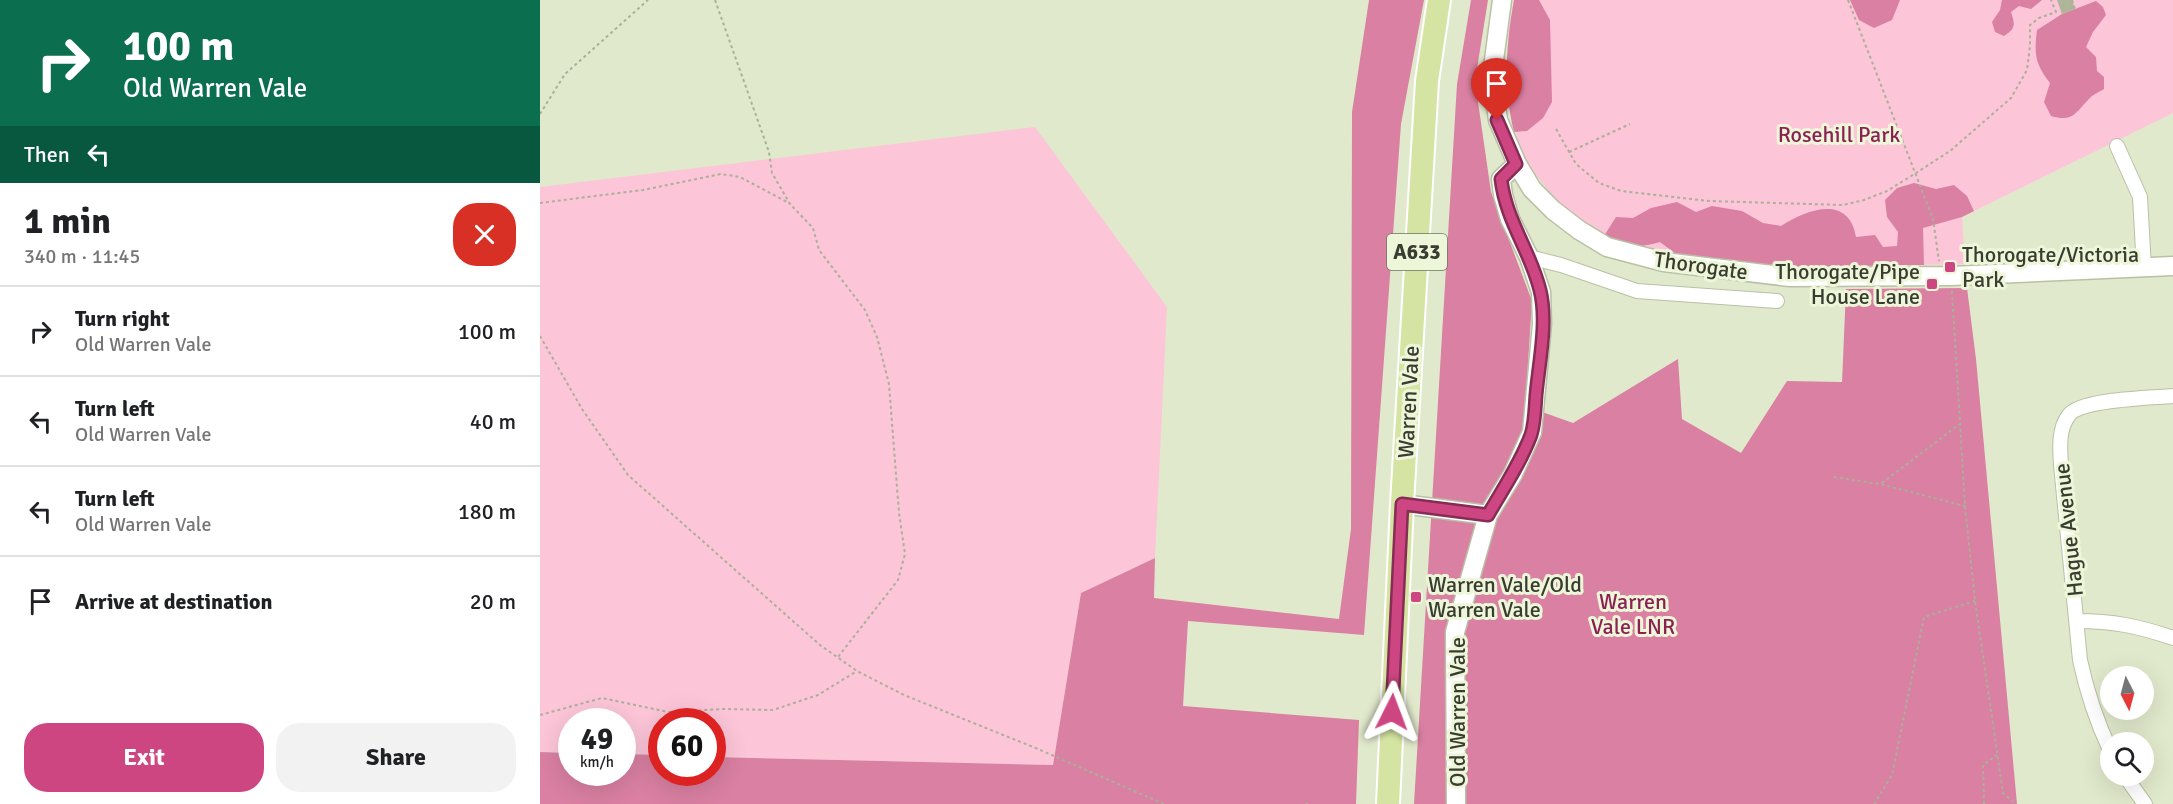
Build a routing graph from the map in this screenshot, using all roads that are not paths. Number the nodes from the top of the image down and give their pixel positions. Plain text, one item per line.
1 (1439, 0) edge
2 (1502, 0) edge
3 (2117, 146) dead end
4 (1516, 164) junction
5 (1529, 257) junction
6 (2173, 266) edge
7 (2144, 268) junction
8 (1777, 301) dead end
9 (2173, 396) edge
10 (1402, 504) junction
11 (1488, 515) junction
12 (2076, 621) junction
13 (2173, 638) edge
14 (2102, 732) edge
15 (2132, 786) edge
16 (1388, 804) edge
17 (1456, 804) edge
18 (2145, 804) edge

1 - 10 main road, Warren Vale / A633
2 - 4 street
3 - 7 street
4 - 5 street, Old Warren Vale
4 - 7 street, Thorogate
5 - 8 street
5 - 11 street, Old Warren Vale
6 - 7 street, Thorogate
9 - 12 street, Hague Avenue
10 - 11 street
10 - 16 main road, Warren Vale / A633
11 - 17 street, Old Warren Vale
12 - 13 street
12 - 14 street, Hague Avenue
15 - 18 street

